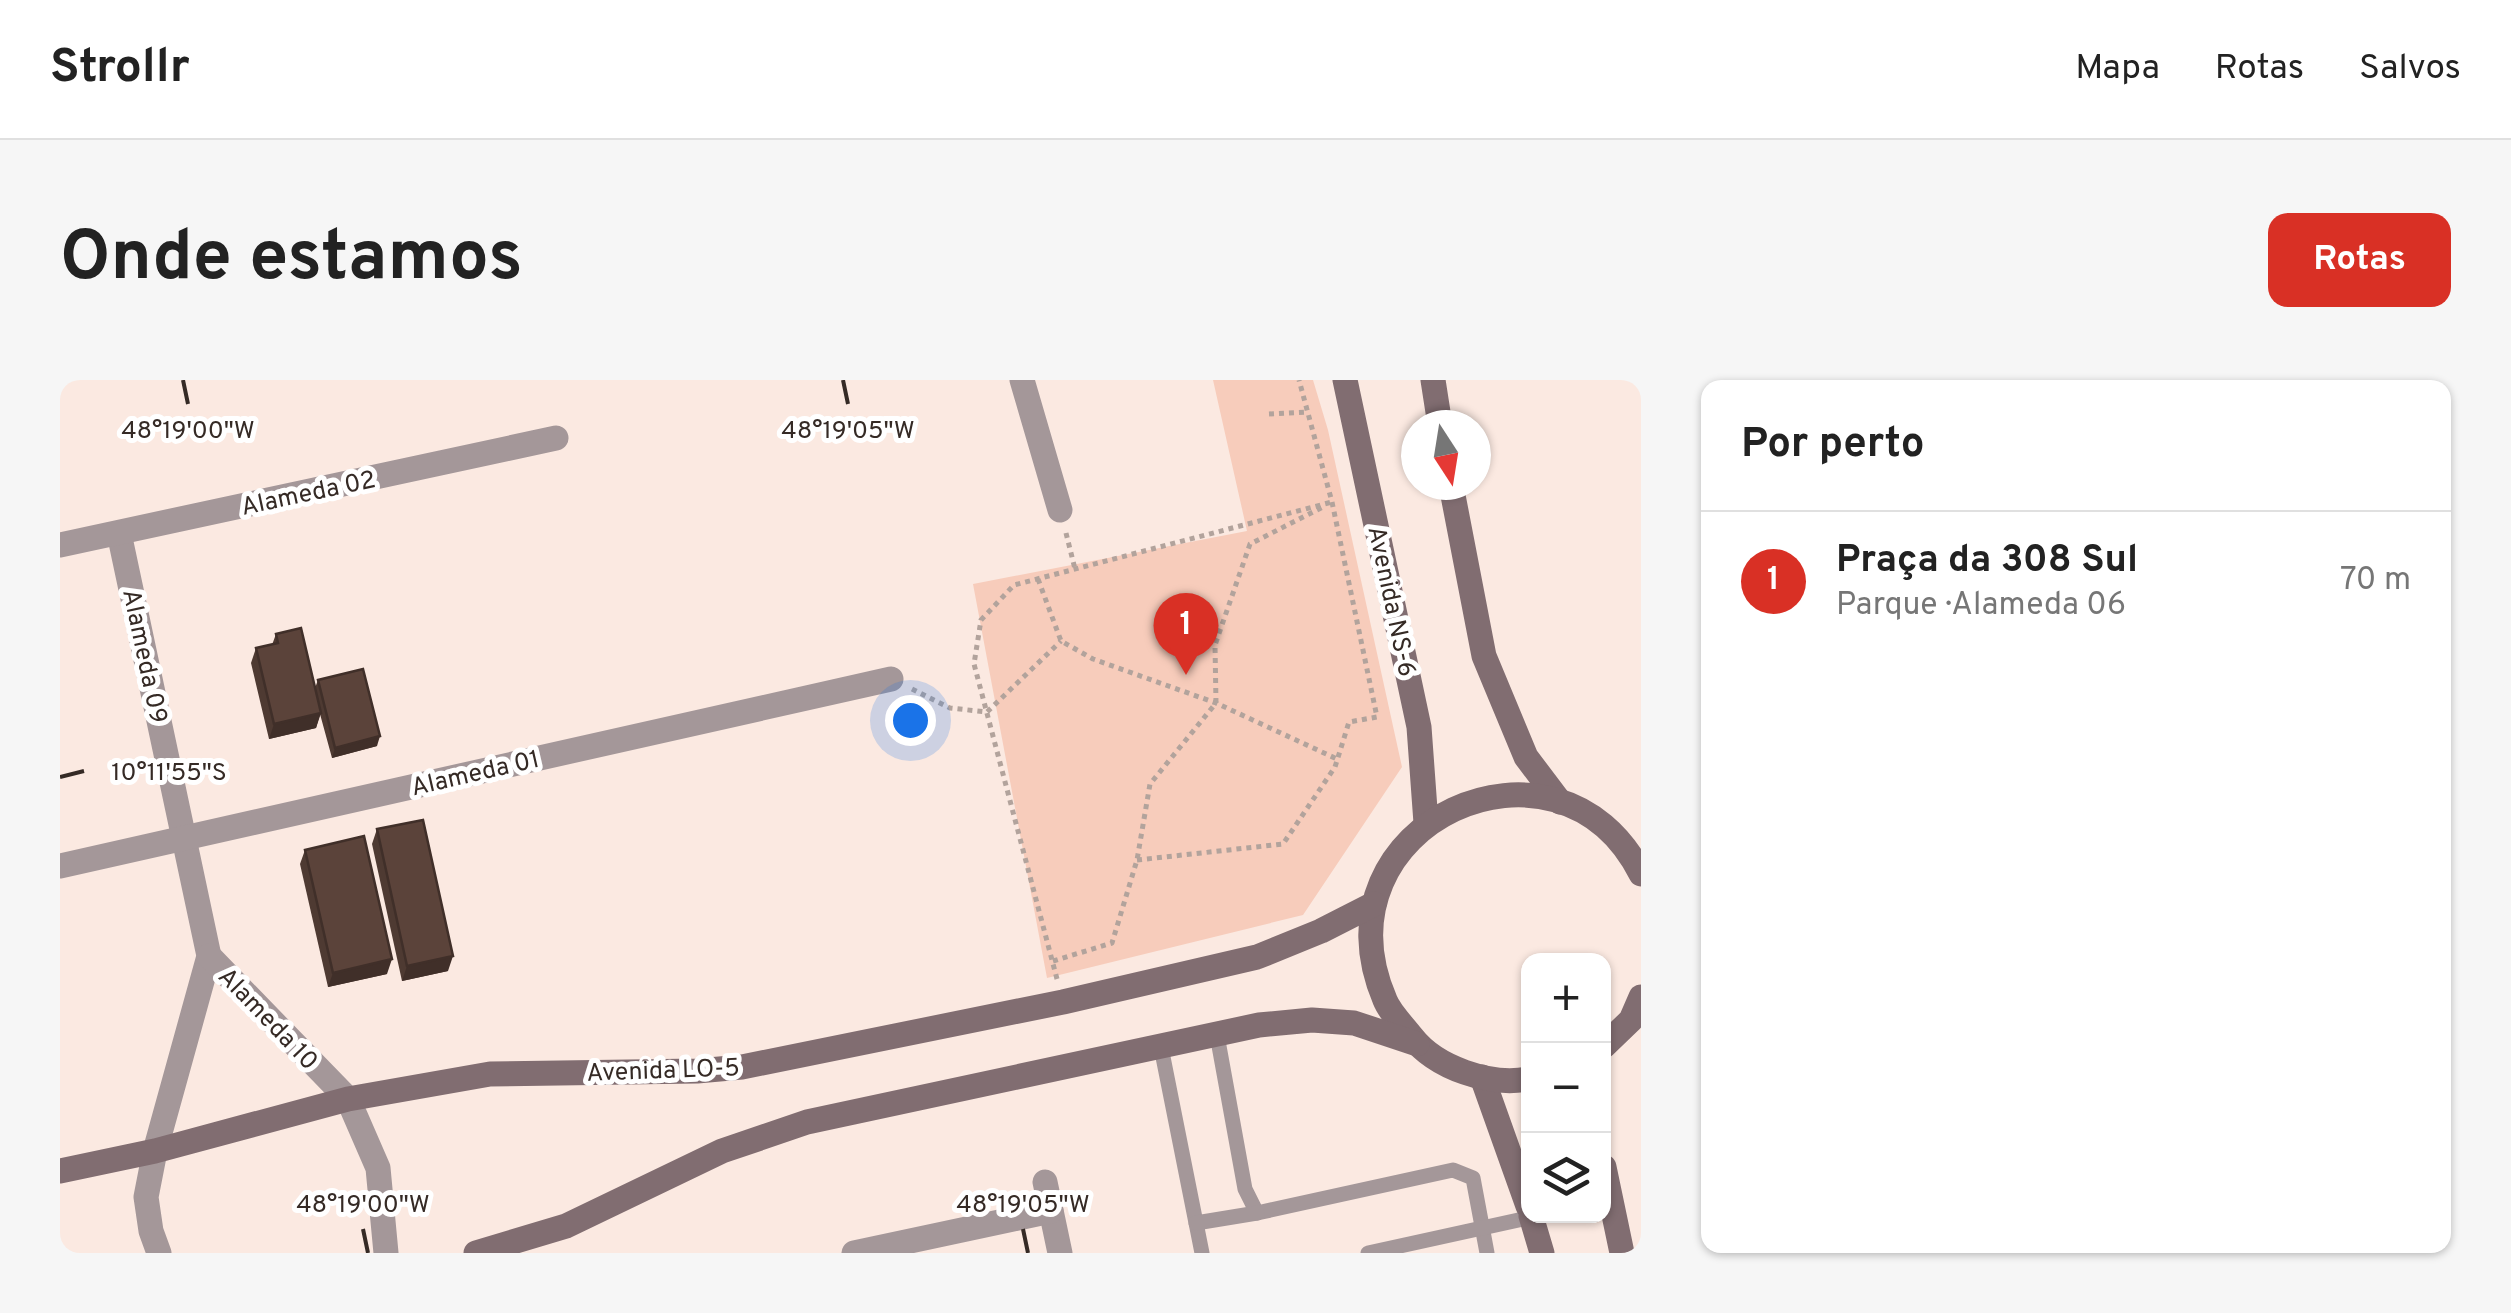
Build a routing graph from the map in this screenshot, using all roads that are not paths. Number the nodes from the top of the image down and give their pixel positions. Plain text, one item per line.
1 (1022, 380) edge
2 (1344, 380) edge
3 (1432, 380) edge
4 (1437, 410) edge
5 (556, 438) dead end
6 (1453, 500) edge
7 (1060, 510) road end
8 (120, 533) junction
9 (60, 546) edge
10 (890, 679) road end
11 (1560, 802) junction
12 (1426, 824) junction
13 (186, 837) junction
14 (1638, 861) edge
15 (60, 866) edge
16 (1374, 904) junction
17 (209, 956) junction
18 (1641, 997) edge
19 (1217, 1035) junction
20 (1607, 1043) edge
21 (1417, 1044) junction
22 (1161, 1047) junction
23 (1482, 1077) junction
24 (1521, 1078) edge
25 (348, 1099) junction
26 (155, 1151) junction
27 (60, 1171) edge
28 (1045, 1182) dead end
29 (1521, 1185) edge
30 (1611, 1200) edge
31 (1051, 1211) junction
32 (1257, 1213) junction
33 (1521, 1216) edge
34 (1196, 1223) junction
35 (1534, 1223) edge
36 (1481, 1230) junction
37 (159, 1253) edge
38 (386, 1253) edge
39 (476, 1253) edge
40 (854, 1253) edge
41 (1060, 1253) edge
42 (1202, 1253) edge
43 (1368, 1253) edge
44 (1487, 1253) edge
45 (1542, 1253) edge
46 (1622, 1253) edge

1 - 7 street
2 - 12 main road, Avenida NS-6
3 - 4 main road
5 - 8 street, Alameda 02
6 - 11 main road
8 - 9 street, Alameda 02
8 - 13 street, Alameda 09
10 - 13 street, Alameda 01
11 - 12 main road
11 - 14 main road
12 - 16 main road
13 - 15 street, Alameda 01
13 - 17 street, Alameda 09
16 - 21 main road
16 - 25 main road, Avenida LO-5
17 - 25 street, Alameda 10
17 - 26 street, Alameda 10
18 - 20 main road
19 - 21 main road
19 - 22 main road
19 - 32 lane
21 - 23 main road
22 - 34 lane
22 - 39 main road
23 - 24 main road
23 - 29 main road
25 - 26 main road, Avenida LO-5
25 - 38 street, Alameda 10
26 - 27 main road, Avenida LO-5
26 - 37 street, Alameda 10
28 - 31 street
30 - 46 main road
31 - 40 street
31 - 41 street
32 - 34 lane
32 - 36 lane
33 - 36 lane
34 - 42 lane
35 - 45 main road
36 - 43 lane
36 - 44 lane

